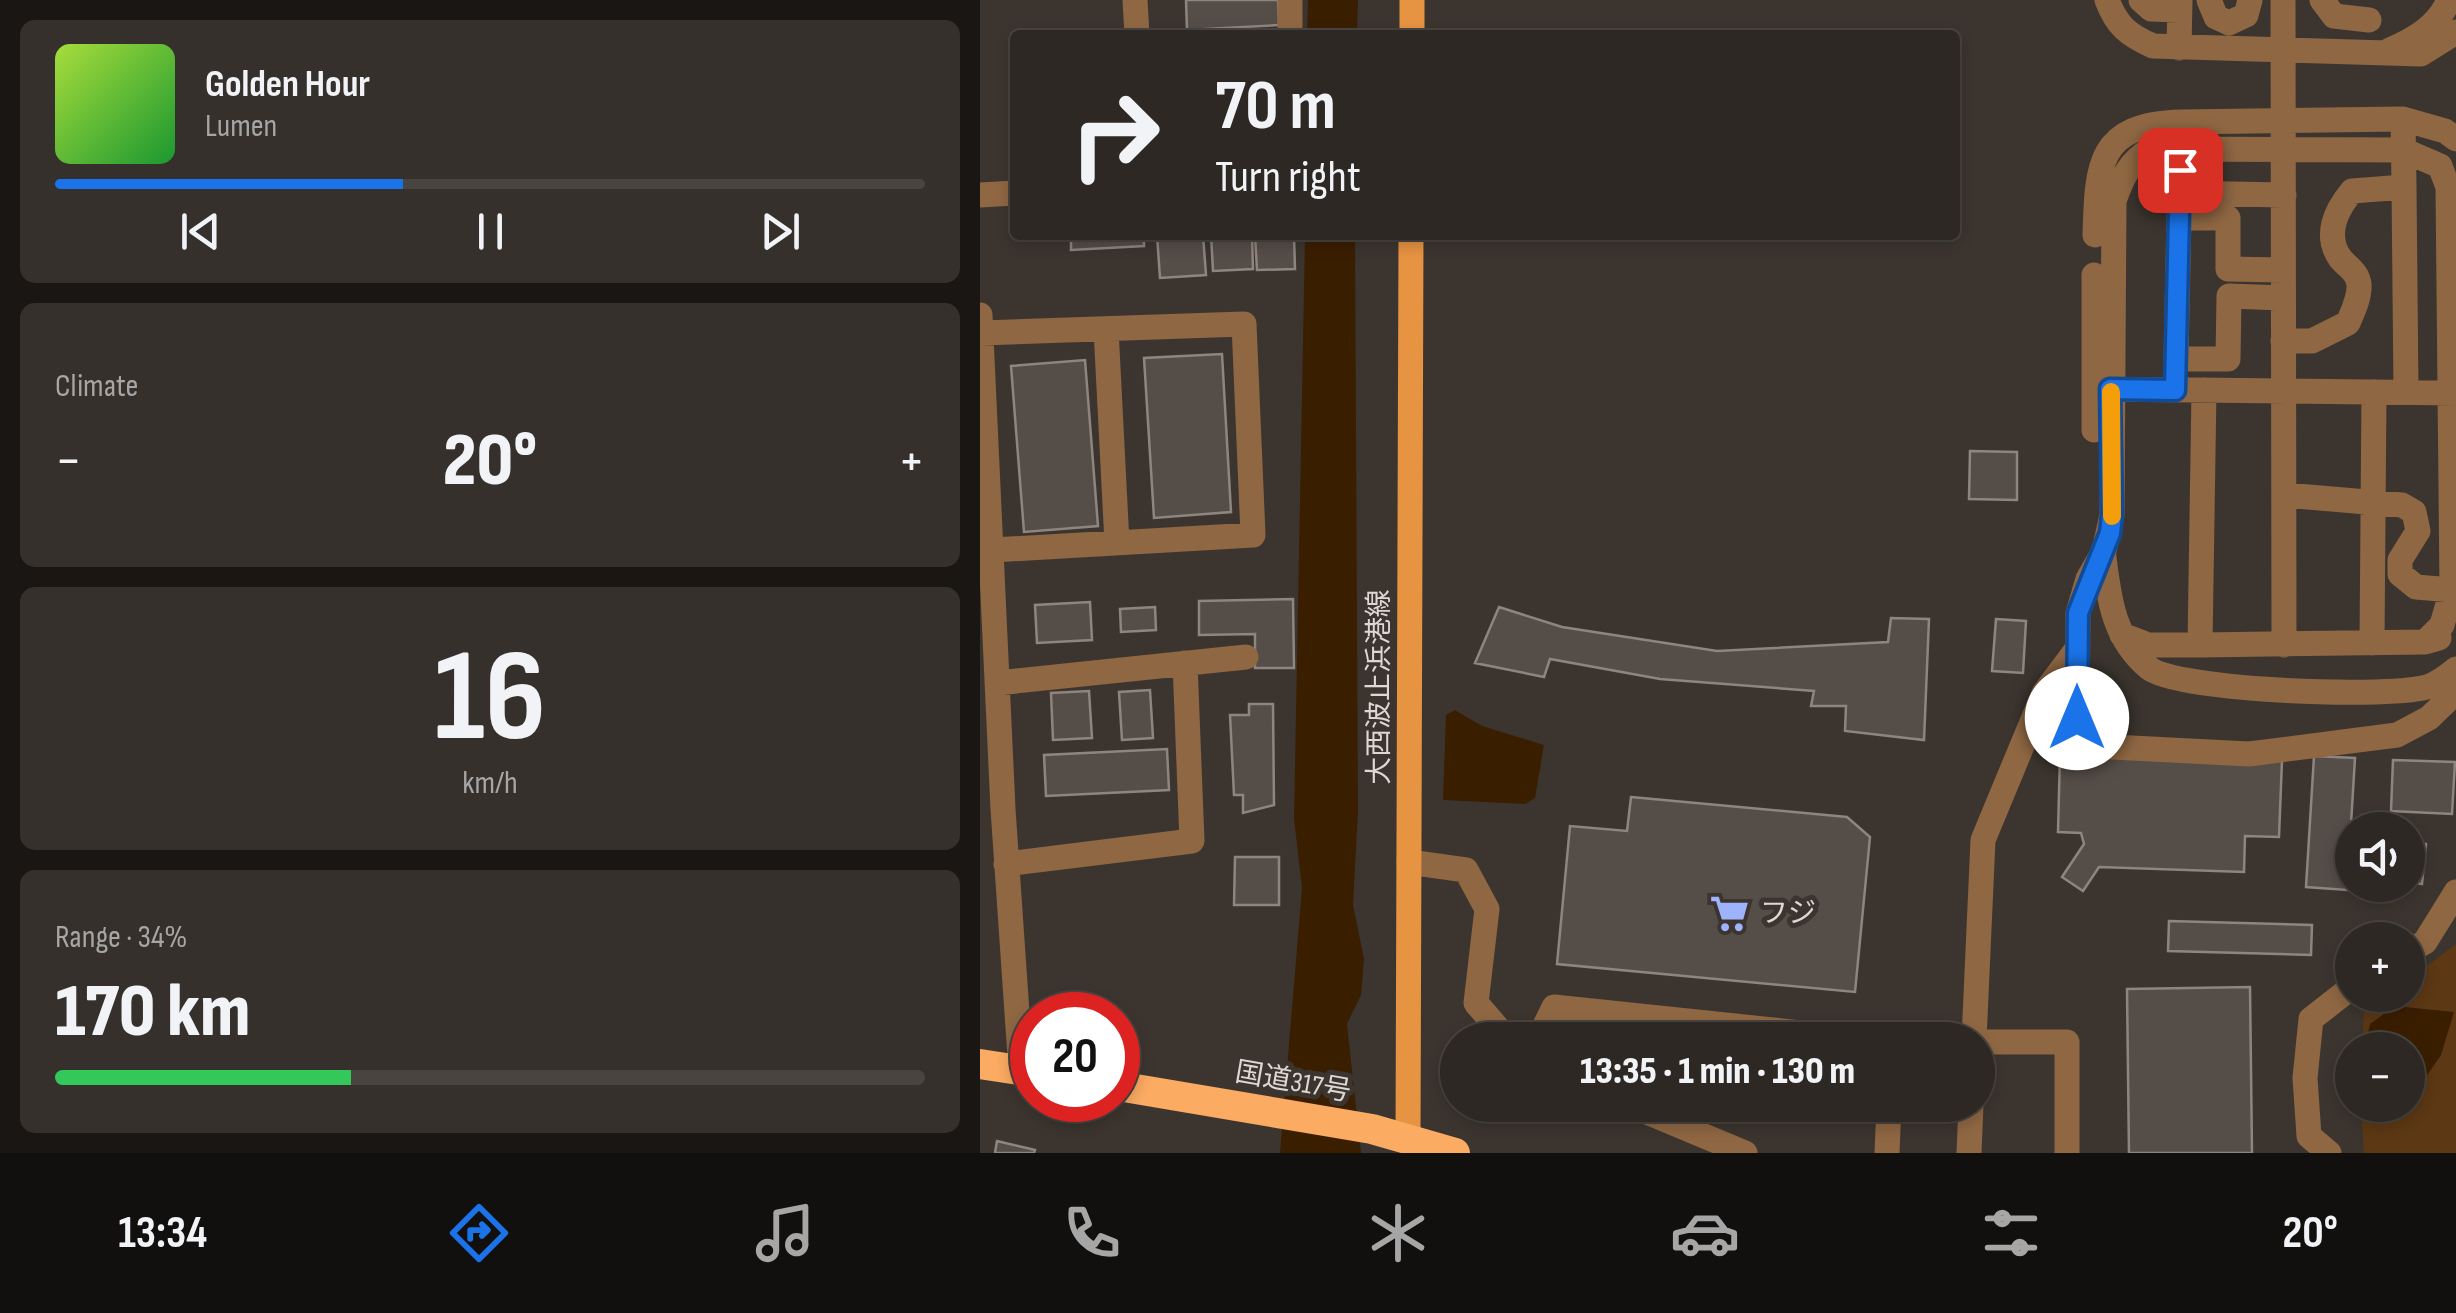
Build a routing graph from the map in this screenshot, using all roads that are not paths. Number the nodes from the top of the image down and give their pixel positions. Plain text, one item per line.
1 (1135, 0) edge
2 (1290, 0) edge
3 (1412, 0) edge
4 (2107, 0) edge
5 (2141, 0) edge
6 (2210, 0) edge
7 (2250, 0) edge
8 (2283, 0) edge
9 (2322, 0) edge
10 (2449, 0) edge
11 (2180, 5) edge
12 (2370, 10) edge
13 (1137, 30) edge
14 (1290, 30) edge
15 (1412, 30) edge
16 (2456, 32) edge
17 (2178, 48) junction
18 (2283, 49) junction
19 (2377, 52) junction
20 (2403, 119) junction
21 (2283, 122) junction
22 (2181, 134) junction
23 (2456, 139) edge
24 (2284, 150) junction
25 (2403, 150) junction
26 (2404, 187) junction
27 (1010, 192) edge
28 (980, 195) edge
29 (2284, 195) junction
30 (2180, 206) junction
31 (1411, 240) edge
32 (2284, 270) junction
33 (2283, 298) junction
34 (980, 315) edge
35 (1106, 329) junction
36 (981, 334) edge
37 (2284, 341) junction
38 (2176, 359) junction
39 (2102, 389) junction
40 (2175, 390) junction
41 (2204, 390) junction
42 (2284, 391) junction
43 (2374, 392) junction
44 (2406, 392) junction
45 (2453, 393) edge
46 (985, 486) edge
47 (2284, 495) junction
48 (2374, 501) junction
49 (1117, 543) junction
50 (993, 550) junction
51 (2104, 551) junction
52 (2452, 590) junction
53 (2456, 628) edge
54 (2122, 635) junction
55 (2425, 642) junction
56 (2372, 644) junction
57 (2284, 645) junction
58 (2200, 646) junction
59 (2077, 650) junction
60 (1246, 658) dead end
61 (1185, 663) junction
62 (2456, 669) edge
63 (997, 683) junction
64 (2456, 692) edge
65 (991, 809) edge
66 (1409, 862) junction
67 (1006, 864) junction
68 (2456, 892) edge
69 (2425, 942) edge
70 (1019, 992) edge
71 (2335, 1000) edge
72 (1492, 1022) edge
73 (1547, 1022) edge
74 (1697, 1022) edge
75 (1977, 1022) edge
76 (1995, 1041) edge
77 (980, 1064) edge
78 (1010, 1068) edge
79 (1140, 1089) edge
80 (1671, 1122) edge
81 (1888, 1122) edge
82 (1971, 1122) edge
83 (1407, 1146) edge
84 (1455, 1153) edge
85 (1745, 1153) edge
86 (1887, 1153) edge
87 (1970, 1153) edge
88 (2067, 1153) edge
89 (2329, 1153) edge

1 - 13 street
2 - 14 street
3 - 15 main road
4 - 17 street
5 - 11 street
6 - 7 street
8 - 18 street
9 - 12 street
10 - 19 street
11 - 17 street
12 - 19 street
16 - 19 street
17 - 18 street
18 - 19 street
18 - 21 street
20 - 21 street
20 - 23 street
20 - 25 street
21 - 22 street
21 - 24 street
22 - 24 street
22 - 30 street
22 - 39 street
24 - 25 street
24 - 29 street
25 - 26 street
25 - 45 street
26 - 37 street
26 - 44 street
27 - 28 street
29 - 30 street
29 - 32 street
30 - 32 street
30 - 38 street
31 - 66 main road, 大西波止浜港線
32 - 33 street
33 - 37 street
33 - 38 street
34 - 36 street
35 - 36 street
35 - 49 street
35 - 49 street
36 - 46 street
37 - 42 street
38 - 40 street
39 - 40 street
39 - 51 street
40 - 41 street
41 - 42 street
41 - 58 street
42 - 43 street
42 - 47 street
43 - 44 street
43 - 48 street
44 - 45 street
45 - 52 street
46 - 50 street
47 - 48 street
47 - 57 street
48 - 52 street
48 - 56 street
49 - 50 street
50 - 63 street
51 - 54 street
51 - 59 street
52 - 55 street
53 - 55 street
54 - 58 street
54 - 62 street
55 - 56 street
56 - 57 street
57 - 58 street
59 - 64 street
59 - 75 street
60 - 61 street
61 - 63 street
61 - 67 street
63 - 65 street
65 - 67 street
66 - 72 street
66 - 83 main road, 大西波止浜港線
67 - 70 street
68 - 69 street
71 - 89 street
73 - 74 street
76 - 88 street
77 - 78 highway
79 - 83 highway, 国道317号
80 - 85 street
81 - 86 street
82 - 87 street
83 - 84 highway, 国道317号

